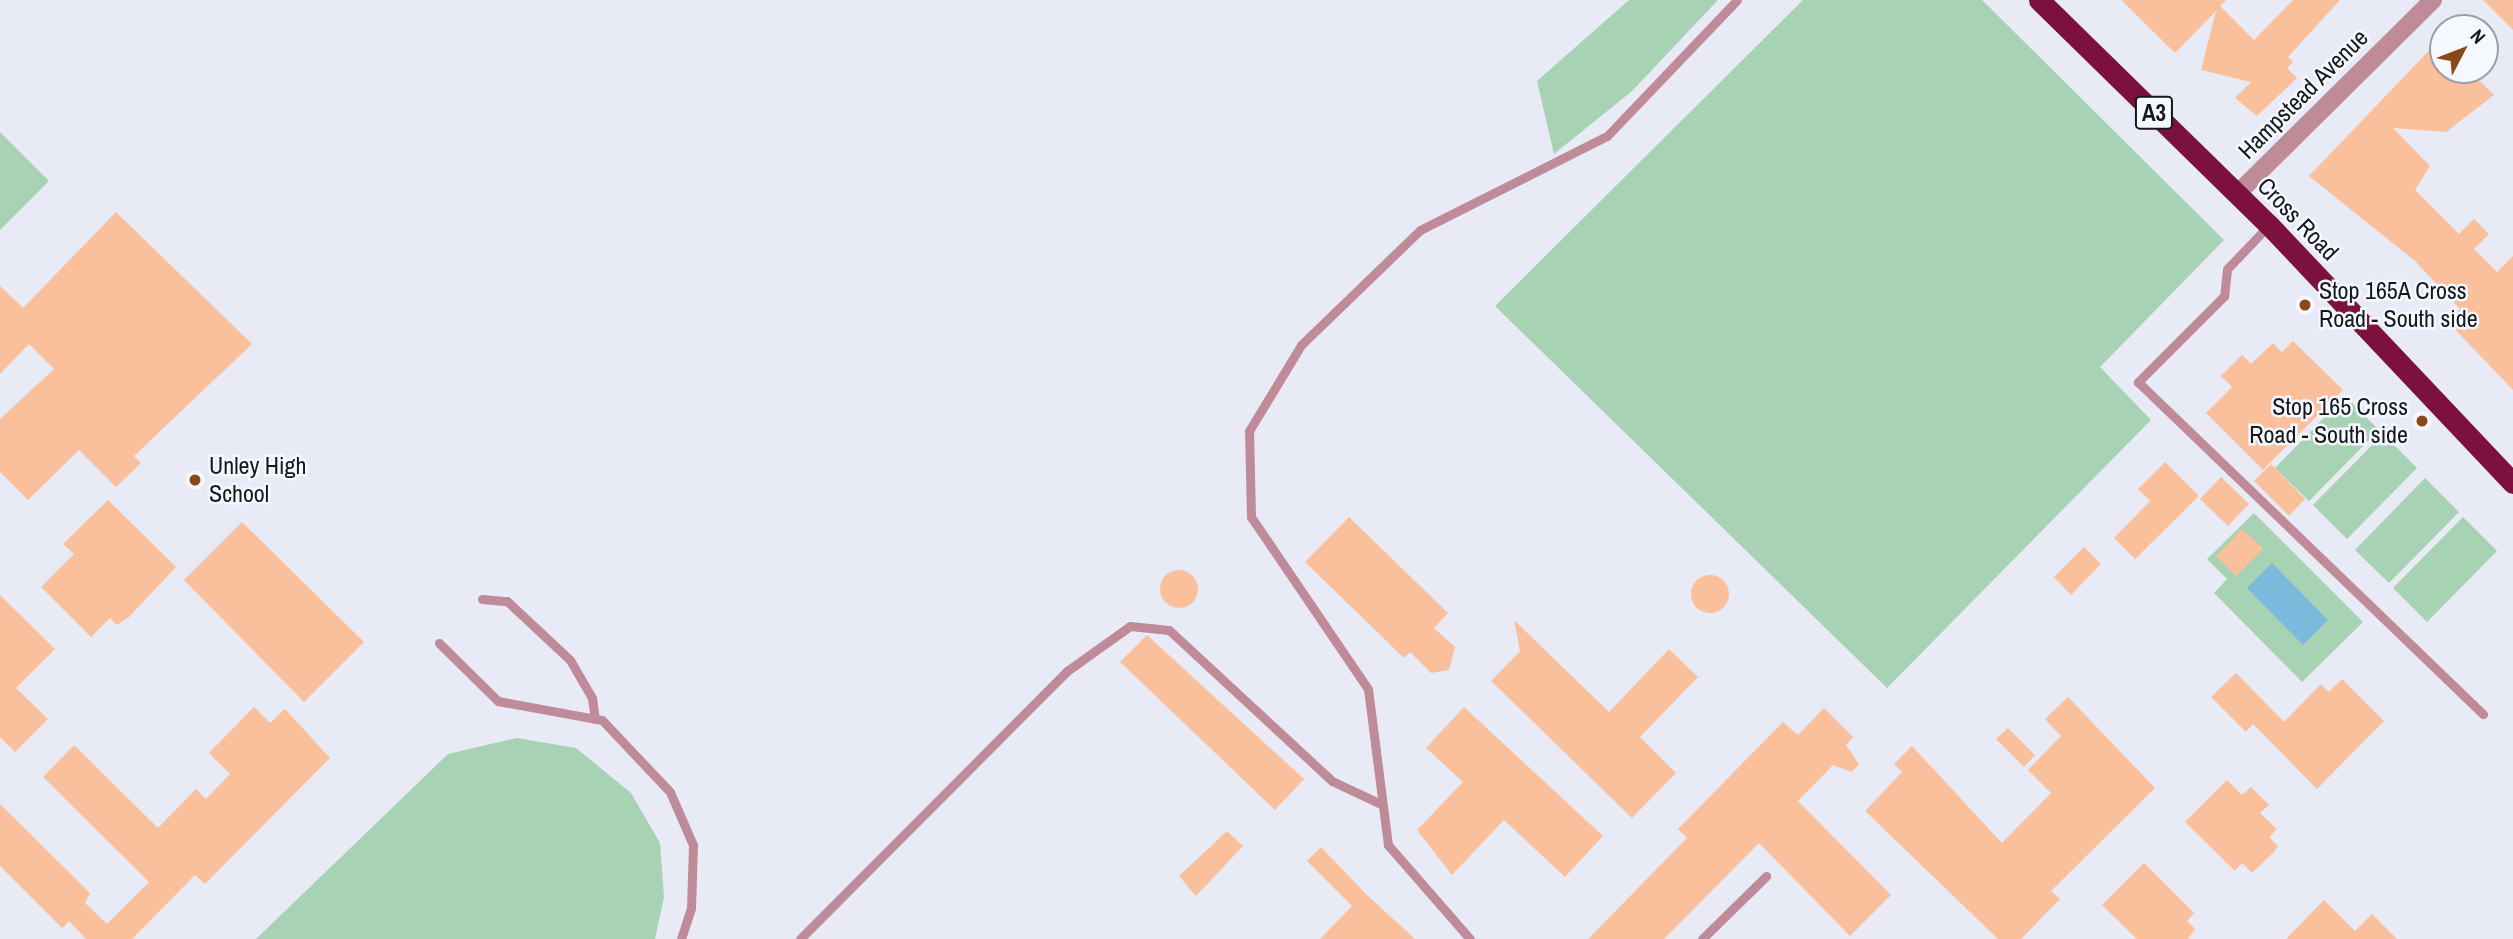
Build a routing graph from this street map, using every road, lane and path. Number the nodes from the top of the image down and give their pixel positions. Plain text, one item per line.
1 (1737, 0) edge
2 (2039, 0) edge
3 (2433, 0) edge
4 (2237, 194) junction
5 (2269, 225) junction
6 (2513, 483) edge
7 (482, 599) dead end
8 (439, 643) dead end
9 (2483, 714) dead end
10 (595, 719) junction
11 (1379, 803) junction
12 (1766, 876) dead end
13 (681, 939) edge
14 (800, 939) edge
15 (1470, 939) edge
16 (1702, 939) edge

1 - 11 lane
2 - 4 highway, Cross Road / A3
3 - 4 street, Hampstead Avenue
4 - 5 highway, Cross Road / A3
5 - 6 highway, Cross Road / A3
5 - 9 lane
7 - 10 lane
8 - 10 lane
10 - 13 lane
11 - 14 lane
11 - 15 lane
12 - 16 lane

